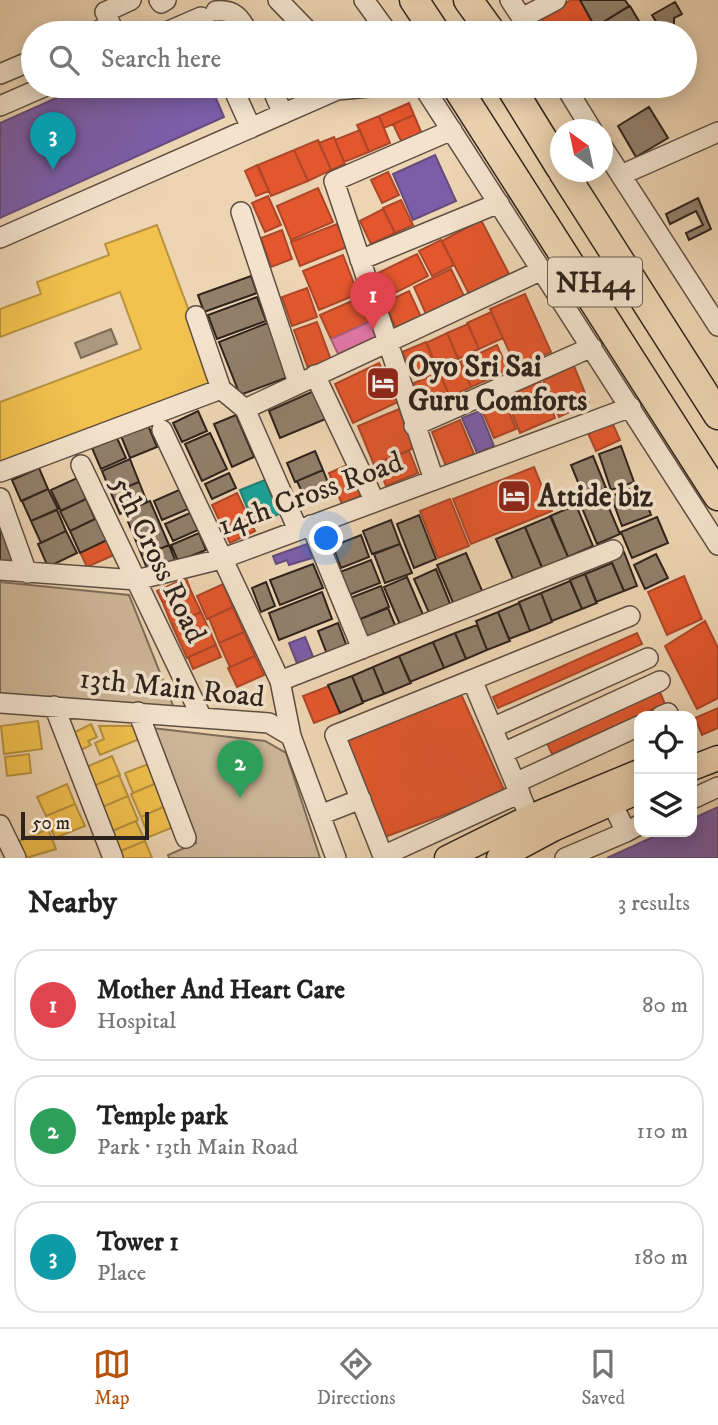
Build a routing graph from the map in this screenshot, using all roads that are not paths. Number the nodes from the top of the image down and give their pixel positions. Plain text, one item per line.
1 (131, 0) edge
2 (159, 0) edge
3 (166, 0) edge
4 (278, 0) edge
5 (364, 0) edge
6 (400, 0) edge
7 (414, 0) edge
8 (453, 0) edge
9 (468, 0) edge
10 (510, 0) edge
11 (556, 0) edge
12 (216, 11) dead end
13 (109, 21) edge
14 (241, 21) edge
15 (298, 21) edge
16 (379, 21) edge
17 (414, 21) edge
18 (428, 21) edge
19 (467, 21) edge
20 (483, 21) edge
21 (524, 21) edge
22 (532, 21) edge
23 (21, 65) edge
24 (0, 74) edge
25 (21, 97) edge
26 (237, 98) edge
27 (277, 98) edge
28 (317, 98) edge
29 (431, 98) edge
30 (464, 98) edge
31 (480, 98) edge
32 (518, 98) edge
33 (534, 98) edge
34 (572, 98) edge
35 (0, 106) edge
36 (284, 114) junction
37 (585, 119) edge
38 (550, 122) edge
39 (251, 128) junction
40 (452, 131) junction
41 (718, 132) edge
42 (550, 150) edge
43 (613, 162) edge
44 (621, 175) junction
45 (570, 182) edge
46 (588, 182) edge
47 (499, 203) junction
48 (241, 212) dead end
49 (0, 239) edge
50 (360, 260) junction
51 (542, 270) junction
52 (196, 316) dead end
53 (718, 326) edge
54 (386, 341) junction
55 (592, 346) junction
56 (307, 379) junction
57 (718, 387) edge
58 (221, 389) junction
59 (631, 407) junction
60 (245, 409) junction
61 (718, 415) edge
62 (414, 426) junction
63 (162, 430) dead end
64 (80, 465) dead end
65 (0, 472) edge
66 (718, 477) edge
67 (435, 480) junction
68 (718, 496) edge
69 (0, 498) edge
70 (375, 502) junction
71 (305, 528) junction
72 (718, 545) edge
73 (613, 550) dead end
74 (221, 559) junction
75 (0, 570) edge
76 (27, 573) junction
77 (136, 580) junction
78 (630, 616) dead end
79 (362, 649) junction
80 (649, 658) dead end
81 (280, 681) junction
82 (660, 681) dead end
83 (473, 682) junction
84 (0, 703) edge
85 (54, 706) junction
86 (138, 712) junction
87 (202, 718) junction
88 (492, 728) junction
89 (634, 729) edge
90 (291, 736) junction
91 (718, 742) edge
92 (697, 749) edge
93 (503, 754) junction
94 (718, 758) edge
95 (697, 766) edge
96 (634, 774) edge
97 (718, 787) edge
98 (517, 788) junction
99 (634, 793) edge
100 (697, 797) edge
101 (360, 799) junction
102 (612, 803) junction
103 (320, 815) junction
104 (530, 817) junction
105 (0, 825) edge
106 (633, 828) edge
107 (553, 829) junction
108 (187, 838) dead end
109 (16, 858) edge
110 (113, 858) edge
111 (336, 858) edge
112 (447, 858) edge
113 (499, 858) edge
114 (564, 858) edge

1 - 13 street
2 - 3 street
4 - 15 street
5 - 16 street
6 - 17 highway
7 - 18 highway
8 - 19 highway
9 - 20 highway
10 - 21 street
11 - 22 street
12 - 14 street
23 - 24 street
25 - 35 street
26 - 39 street
27 - 36 street
28 - 36 street
29 - 40 street
30 - 68 highway
31 - 66 highway, NH44
32 - 42 highway, NH44
33 - 38 highway
34 - 37 street
36 - 39 street
39 - 49 street
40 - 47 street
40 - 50 street
41 - 44 street
43 - 44 street
44 - 53 street
45 - 61 highway, NH44
46 - 57 highway
47 - 50 street
47 - 51 street
48 - 56 street
50 - 54 street
51 - 54 street
51 - 55 street
52 - 58 street
54 - 56 street
54 - 62 street
55 - 59 street
55 - 62 street
56 - 60 street
56 - 70 street
58 - 60 street
58 - 65 street
59 - 67 street, 14th Cross Road
59 - 72 street
60 - 71 street
62 - 67 street
63 - 74 street
64 - 77 street, 5th Cross Road
67 - 70 street, 14th Cross Road
69 - 76 street
70 - 71 street, 14th Cross Road
71 - 74 street, 14th Cross Road
71 - 79 street
73 - 79 street
74 - 77 street, 14th Cross Road
74 - 81 street
75 - 76 street, 14th Cross Road
76 - 77 street, 14th Cross Road
77 - 87 street, 5th Cross Road
78 - 83 street
79 - 81 street
80 - 88 street
81 - 90 street
82 - 93 street
83 - 88 street
83 - 101 street
84 - 85 street, 13th Main Road
85 - 86 street, 13th Main Road
85 - 110 street
86 - 87 street, 13th Main Road
86 - 108 street
87 - 90 street, 13th Main Road
88 - 93 street
89 - 98 street
90 - 103 street, 13th Main Road
91 - 92 main road
93 - 98 street
94 - 95 main road
96 - 104 main road
97 - 100 street
98 - 101 street
98 - 104 street
99 - 102 main road
101 - 103 street
102 - 106 street
102 - 107 main road
103 - 111 street, 13th Main Road
104 - 112 main road
105 - 109 street
106 - 114 street
107 - 113 main road
107 - 114 street

